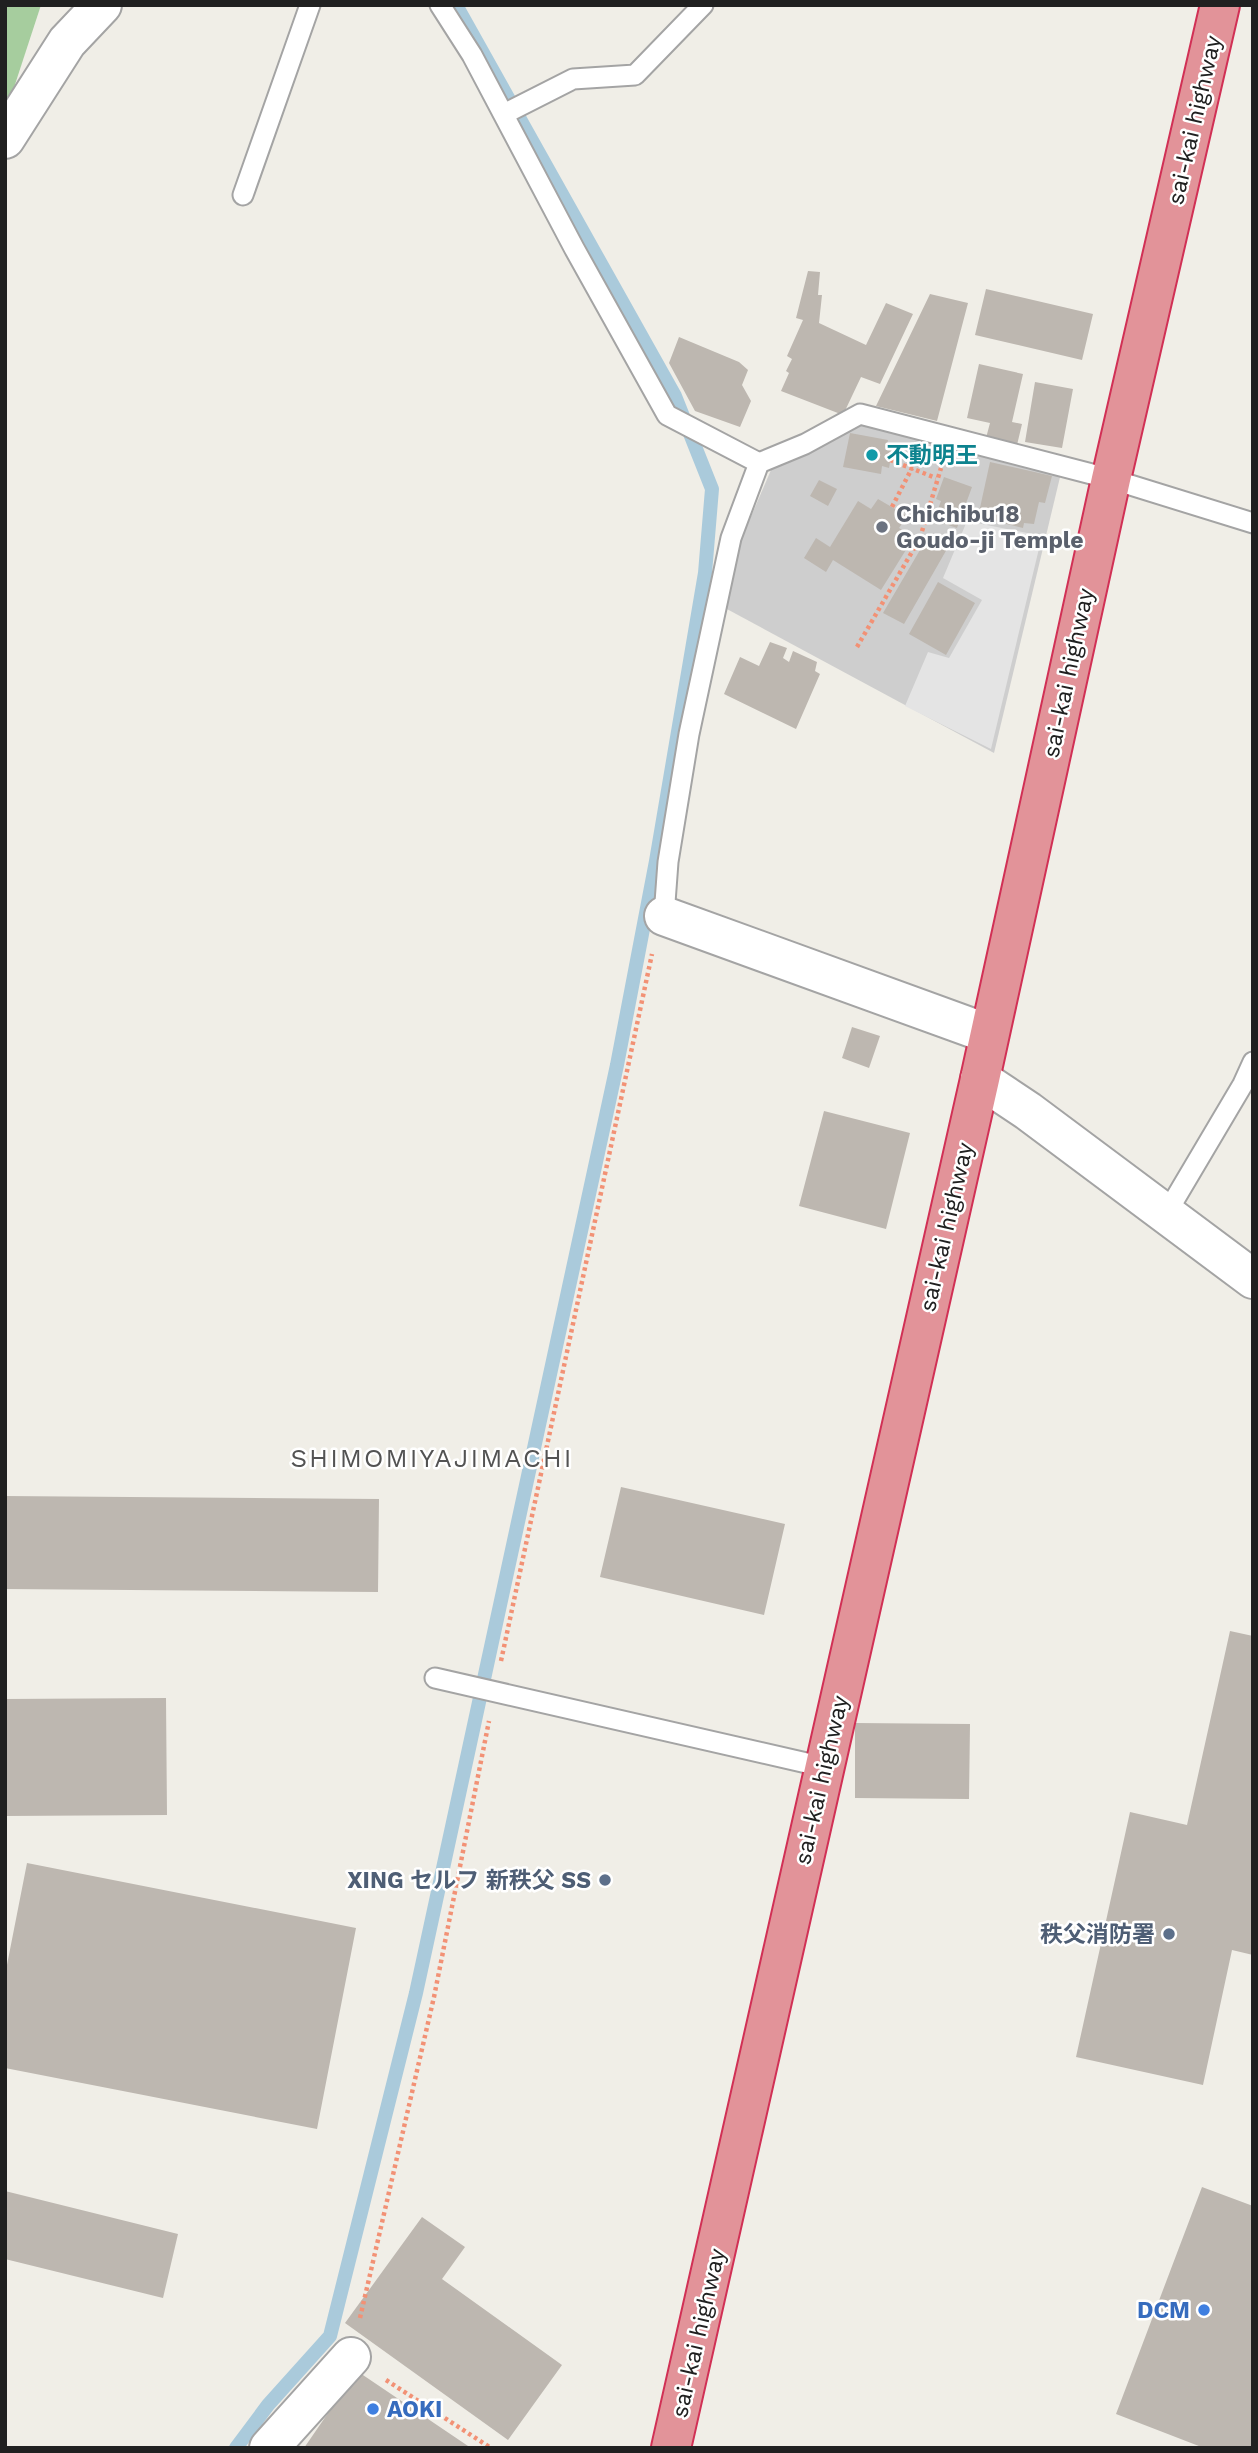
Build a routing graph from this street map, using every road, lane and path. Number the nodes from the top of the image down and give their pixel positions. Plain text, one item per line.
1 (103, 5) edge
2 (310, 5) edge
3 (440, 5) edge
4 (704, 5) edge
5 (1220, 5) edge
6 (504, 114) junction
7 (5, 139) edge
8 (243, 195) dead end
9 (953, 438) junction
10 (890, 460) dead end
11 (759, 463) junction
12 (912, 468) junction
13 (936, 478) junction
14 (1111, 479) junction
15 (892, 507) dead end
16 (1253, 523) edge
17 (857, 647) dead end
18 (664, 916) joint
19 (989, 1034) junction
20 (1253, 1062) edge
21 (980, 1079) junction
22 (1166, 1214) junction
23 (1253, 1279) edge
24 (435, 1678) dead end
25 (824, 1767) junction
26 (351, 2357) dead end
27 (269, 2448) edge
28 (671, 2448) edge

1 - 7 street
2 - 8 lane
3 - 6 lane
4 - 6 lane
5 - 14 highway, sai-kai highway
6 - 11 lane
9 - 11 lane
9 - 13 path
9 - 14 lane
10 - 12 path
11 - 18 lane
12 - 13 path
12 - 15 path
13 - 17 path
14 - 16 lane
14 - 19 highway, sai-kai highway
18 - 19 street
19 - 21 highway, sai-kai highway
20 - 22 lane
21 - 22 street
21 - 25 highway, sai-kai highway
22 - 23 street
24 - 25 lane
25 - 28 highway, sai-kai highway
26 - 27 street

